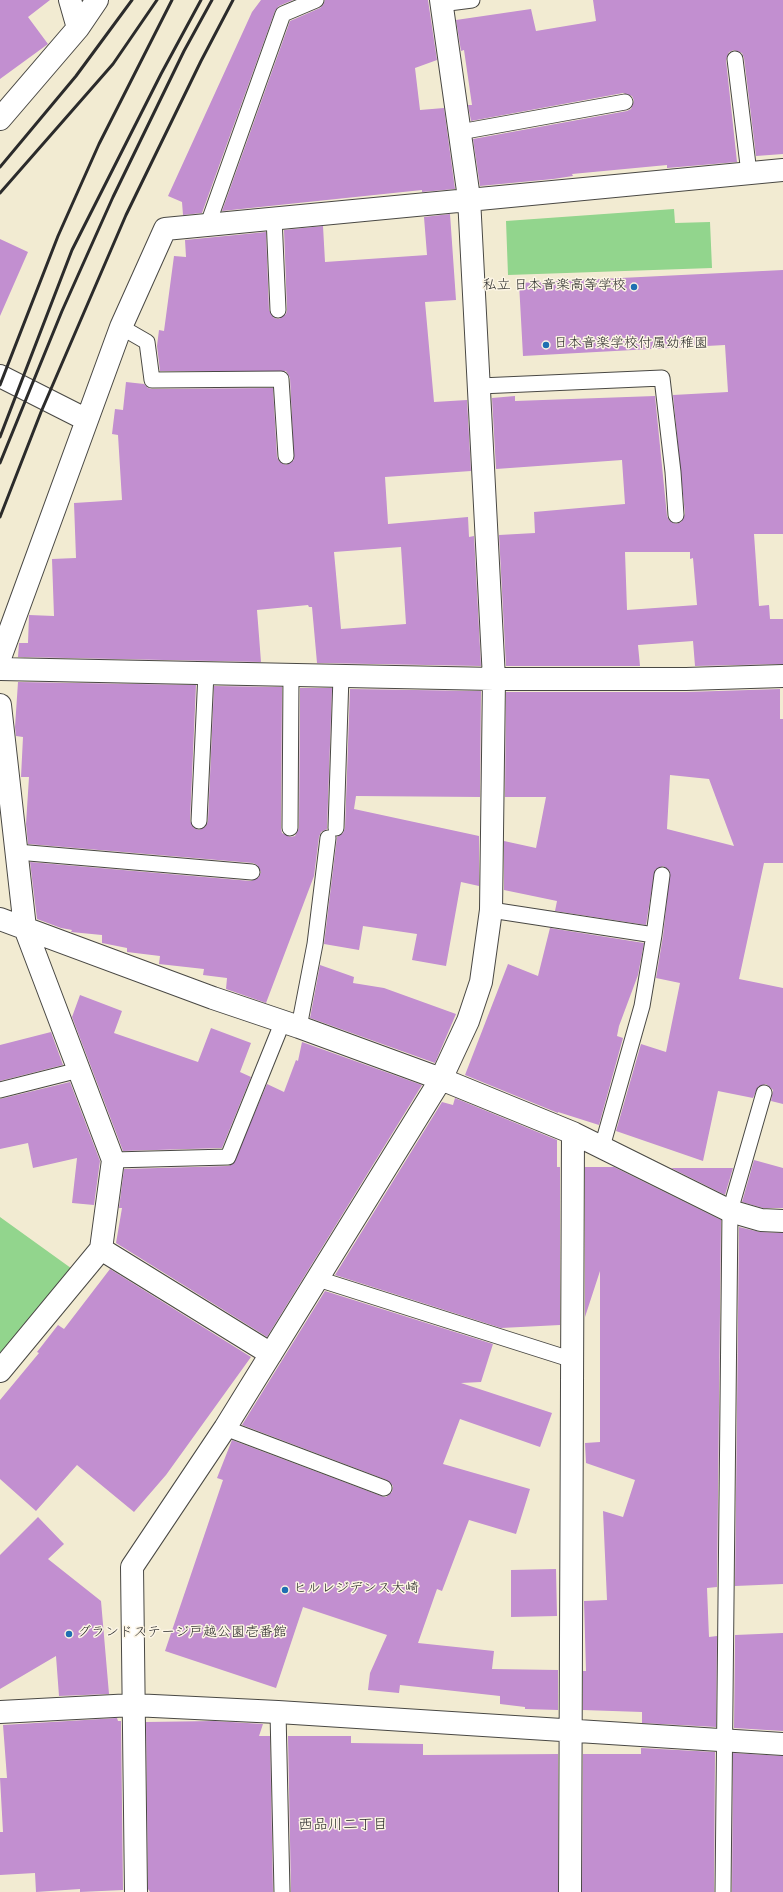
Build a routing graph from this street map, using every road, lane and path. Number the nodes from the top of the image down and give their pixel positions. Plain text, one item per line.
1 (70, 0) edge
2 (97, 0) edge
3 (316, 0) edge
4 (472, 0) edge
5 (441, 2) edge
6 (78, 28) junction
7 (735, 59) dead end
8 (625, 102) dead end
9 (0, 119) edge
10 (460, 132) junction
11 (783, 170) edge
12 (749, 173) junction
13 (469, 198) junction
14 (274, 217) junction
15 (208, 224) junction
16 (278, 310) dead end
17 (121, 327) junction
18 (0, 376) edge
19 (480, 386) junction
20 (87, 420) junction
21 (286, 456) dead end
22 (676, 515) dead end
23 (0, 658) edge
24 (0, 669) edge
25 (206, 673) junction
26 (291, 675) junction
27 (341, 676) junction
28 (783, 676) edge
29 (494, 679) junction
30 (0, 705) edge
31 (199, 821) dead end
32 (290, 828) dead end
33 (17, 852) junction
34 (252, 872) dead end
35 (662, 875) dead end
36 (491, 910) junction
37 (0, 919) edge
38 (25, 928) junction
39 (654, 934) junction
40 (291, 1024) junction
41 (78, 1070) junction
42 (441, 1079) junction
43 (0, 1090) edge
44 (764, 1093) dead end
45 (573, 1132) junction
46 (602, 1147) junction
47 (113, 1160) junction
48 (730, 1210) junction
49 (783, 1221) edge
50 (101, 1249) junction
51 (318, 1279) junction
52 (272, 1354) junction
53 (573, 1360) junction
54 (1, 1367) edge
55 (225, 1428) junction
56 (384, 1488) dead end
57 (133, 1705) junction
58 (0, 1712) edge
59 (278, 1712) junction
60 (571, 1730) junction
61 (723, 1741) junction
62 (783, 1744) edge
63 (136, 1892) edge
64 (282, 1892) edge
65 (570, 1892) edge
66 (723, 1892) edge

1 - 6 street
2 - 6 street
3 - 15 lane
4 - 5 lane
5 - 10 street
6 - 9 street
7 - 12 lane
8 - 10 lane
10 - 13 street
11 - 12 street
12 - 13 street
13 - 14 street
13 - 19 street
14 - 15 street
14 - 16 lane
15 - 17 street
17 - 20 street
17 - 21 lane
18 - 20 street
19 - 22 lane
19 - 29 street
20 - 23 street
24 - 25 street
25 - 26 street
25 - 31 lane
26 - 27 street
26 - 32 lane
27 - 29 street
27 - 40 lane
28 - 29 street
29 - 36 street
30 - 33 street
33 - 34 lane
33 - 38 street
35 - 39 lane
36 - 39 lane
36 - 42 street
37 - 38 street
38 - 40 street
38 - 41 street
39 - 46 lane
40 - 42 street
40 - 47 lane
41 - 43 lane
41 - 47 street
42 - 45 street
42 - 51 street
44 - 48 lane
45 - 46 street
45 - 53 street
46 - 48 street
47 - 50 street
48 - 49 street
48 - 61 lane
50 - 52 street
50 - 54 street
51 - 52 street
51 - 53 lane
52 - 55 street
53 - 60 street
55 - 56 lane
55 - 57 street
57 - 58 street
57 - 59 street
57 - 63 street
59 - 60 street
59 - 64 lane
60 - 61 street
60 - 65 street
61 - 62 street
61 - 66 lane

